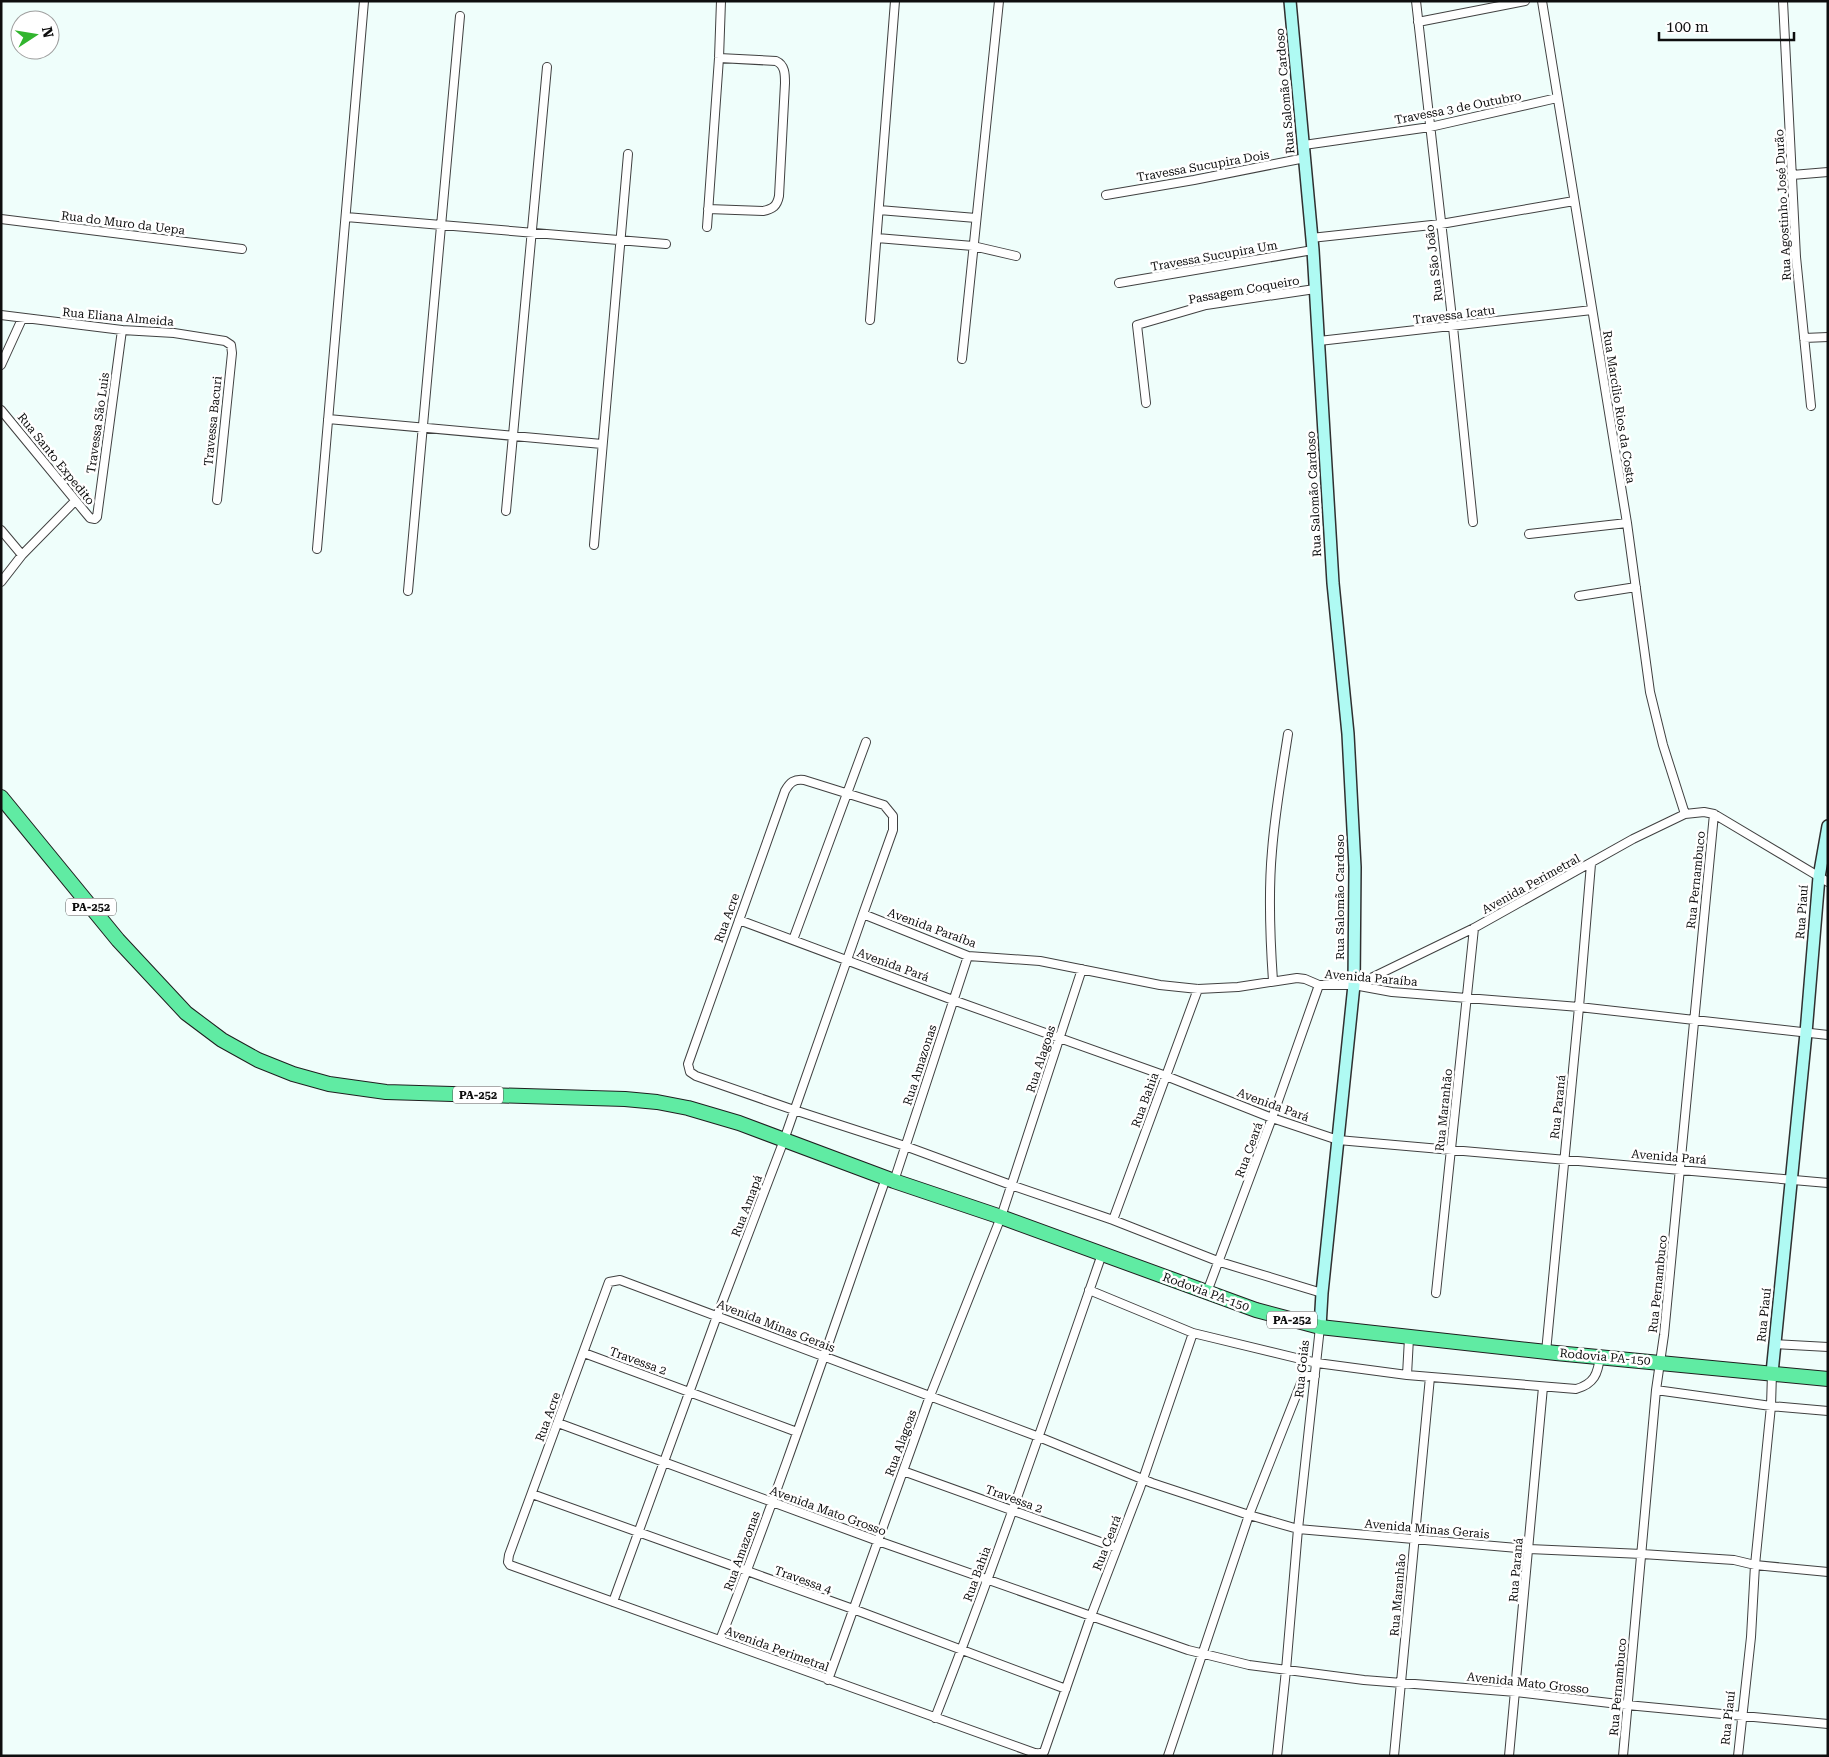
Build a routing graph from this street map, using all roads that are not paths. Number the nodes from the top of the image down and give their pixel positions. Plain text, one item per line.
1 (364, 1) edge
2 (721, 1) edge
3 (895, 1) edge
4 (999, 1) edge
5 (1290, 1) edge
6 (1416, 1) edge
7 (1525, 1) edge
8 (1542, 1) edge
9 (1784, 1) edge
10 (460, 16) dead end
11 (1418, 22) junction
12 (719, 58) junction
13 (547, 67) dead end
14 (1557, 98) junction
15 (1430, 127) junction
16 (1304, 145) junction
17 (628, 154) dead end
18 (1305, 158) junction
19 (1828, 172) edge
20 (1792, 175) junction
21 (1106, 195) dead end
22 (1574, 201) junction
23 (708, 209) junction
24 (879, 210) junction
25 (346, 217) junction
26 (1, 218) edge
27 (976, 218) junction
28 (1441, 224) junction
29 (441, 225) junction
30 (707, 227) dead end
31 (532, 233) junction
32 (877, 238) junction
33 (1311, 238) junction
34 (620, 240) junction
35 (666, 244) dead end
36 (973, 246) junction
37 (242, 249) dead end
38 (1313, 250) junction
39 (1016, 256) dead end
40 (1119, 284) dead end
41 (1315, 289) junction
42 (1592, 310) junction
43 (1, 315) edge
44 (22, 319) junction
45 (870, 320) dead end
46 (1453, 327) junction
47 (122, 330) junction
48 (1828, 337) edge
49 (1804, 338) junction
50 (1319, 341) junction
51 (231, 345) joint
52 (962, 359) dead end
53 (1, 365) edge
54 (1146, 403) dead end
55 (1811, 406) dead end
56 (1, 410) edge
57 (328, 419) junction
58 (423, 428) junction
59 (513, 436) junction
60 (602, 444) junction
61 (217, 500) dead end
62 (75, 501) junction
63 (506, 511) dead end
64 (95, 519) joint
65 (1473, 522) dead end
66 (1627, 523) junction
67 (1, 530) edge
68 (1529, 534) dead end
69 (594, 545) dead end
70 (317, 549) dead end
71 (22, 555) junction
72 (1, 582) edge
73 (1636, 587) junction
74 (408, 592) dead end
75 (1579, 596) dead end
76 (1288, 734) dead end
77 (866, 742) dead end
78 (846, 792) junction
79 (1, 797) edge
80 (1685, 814) junction
81 (1714, 814) junction
82 (1828, 826) edge
83 (1590, 864) junction
84 (1823, 879) edge
85 (862, 914) junction
86 (739, 920) junction
87 (1474, 928) junction
88 (794, 940) junction
89 (968, 956) junction
90 (846, 960) junction
91 (1082, 969) junction
92 (1273, 981) junction
93 (1318, 985) junction
94 (1358, 986) junction
95 (1198, 989) junction
96 (1466, 997) junction
97 (953, 1000) junction
98 (1579, 1007) junction
99 (1693, 1019) junction
100 (1806, 1033) junction
101 (1828, 1035) edge
102 (1060, 1038) junction
103 (1166, 1076) junction
104 (794, 1110) junction
105 (1272, 1118) junction
106 (784, 1140) junction
107 (1338, 1140) junction
108 (905, 1146) junction
109 (1451, 1150) junction
110 (1564, 1159) junction
111 (1680, 1169) junction
112 (890, 1179) junction
113 (1792, 1180) junction
114 (1828, 1183) edge
115 (1011, 1185) junction
116 (1001, 1218) junction
117 (1113, 1220) junction
118 (1102, 1254) junction
119 (1220, 1262) junction
120 (614, 1280) joint
121 (1089, 1290) junction
122 (1207, 1292) junction
123 (1322, 1293) junction
124 (1436, 1293) dead end
125 (717, 1316) junction
126 (1320, 1327) junction
127 (1193, 1334) junction
128 (1409, 1338) junction
129 (1775, 1344) junction
130 (1828, 1347) edge
131 (1546, 1352) junction
132 (584, 1353) junction
133 (824, 1356) junction
134 (1600, 1356) junction
135 (1660, 1362) junction
136 (1317, 1363) junction
137 (1772, 1373) junction
138 (1407, 1375) junction
139 (1315, 1376) junction
140 (1430, 1376) junction
141 (1828, 1379) edge
142 (1543, 1387) junction
143 (1656, 1390) junction
144 (690, 1392) junction
145 (930, 1396) junction
146 (1771, 1406) junction
147 (1828, 1412) edge
148 (558, 1423) junction
149 (797, 1432) junction
150 (1039, 1437) junction
151 (664, 1461) junction
152 (903, 1470) junction
153 (1142, 1478) junction
154 (532, 1494) junction
155 (772, 1502) junction
156 (1012, 1511) junction
157 (1249, 1515) junction
158 (1298, 1529) junction
159 (638, 1532) junction
160 (1415, 1540) junction
161 (878, 1541) junction
162 (1117, 1548) junction
163 (1529, 1550) junction
164 (1642, 1554) junction
165 (510, 1565) joint
166 (1756, 1565) junction
167 (747, 1572) junction
168 (1828, 1572) edge
169 (987, 1579) junction
170 (613, 1602) junction
171 (853, 1609) junction
172 (1091, 1616) junction
173 (720, 1640) junction
174 (961, 1650) junction
175 (1203, 1654) junction
176 (1286, 1670) junction
177 (828, 1680) junction
178 (1402, 1683) junction
179 (1066, 1689) junction
180 (1516, 1692) junction
181 (1627, 1705) junction
182 (1742, 1716) junction
183 (935, 1718) junction
184 (1828, 1724) edge
185 (1040, 1755) edge
186 (1168, 1756) edge
187 (1277, 1756) edge
188 (1394, 1756) edge
189 (1509, 1756) edge
190 (1623, 1756) edge
191 (1738, 1756) edge

1 - 25 street
2 - 12 street
3 - 24 street
4 - 27 street
5 - 16 street, Rua Salomão Cardoso
6 - 11 street, Rua São João
7 - 11 street
8 - 14 street, Rua Marcílio Rios da Costa
9 - 20 street, Rua Agostinho José Durão
10 - 29 street
11 - 15 street, Rua São João
12 - 23 street
12 - 23 street
13 - 31 street
14 - 15 street, Travessa 3 de Outubro
14 - 22 street, Rua Marcílio Rios da Costa
15 - 16 street, Travessa 3 de Outubro
15 - 28 street, Rua São João
16 - 18 street, Rua Salomão Cardoso
17 - 34 street
18 - 21 street, Travessa Sucupira Dois
18 - 33 street, Rua Salomão Cardoso
19 - 20 street
20 - 49 street, Rua Agostinho José Durão
22 - 28 street
22 - 42 street, Rua Marcílio Rios da Costa
23 - 30 street
24 - 27 street
24 - 32 street
25 - 29 street
25 - 57 street
26 - 37 street, Rua do Muro da Uepa
27 - 36 street
28 - 33 street
28 - 46 street, Rua São João
29 - 31 street
29 - 58 street
31 - 34 street
31 - 59 street
32 - 36 street
32 - 45 street
33 - 38 street, Rua Salomão Cardoso
34 - 35 street
34 - 60 street
36 - 39 street
36 - 52 street
38 - 40 street, Travessa Sucupira Um
38 - 41 street, Rua Salomão Cardoso
41 - 50 street, Rua Salomão Cardoso
41 - 54 street, Passagem Coqueiro
42 - 46 street, Travessa Icatu
42 - 66 street, Rua Marcílio Rios da Costa
43 - 44 street, Rua Eliana Almeida
44 - 47 street, Rua Eliana Almeida
44 - 53 street
46 - 50 street, Travessa Icatu
46 - 65 street, Rua São João
47 - 51 street, Rua Eliana Almeida
47 - 64 street, Travessa São Luis
48 - 49 street
49 - 55 street, Rua Agostinho José Durão
50 - 94 street, Rua Salomão Cardoso
51 - 61 street, Travessa Bacuri
56 - 62 street, Rua Santo Expedito
57 - 58 street
57 - 70 street
58 - 59 street
58 - 74 street
59 - 60 street
59 - 63 street
60 - 69 street
62 - 64 street, Rua Santo Expedito
62 - 71 street
66 - 68 street
66 - 73 street, Rua Marcílio Rios da Costa
67 - 71 street
71 - 72 street
73 - 75 street
73 - 80 street, Rua Marcílio Rios da Costa
76 - 92 street
77 - 78 street
78 - 85 street, Rua Amapá
78 - 86 street, Rua Acre
78 - 88 street
79 - 106 highway, PA-252
80 - 81 street, Avenida Perimetral
80 - 83 street, Avenida Perimetral
81 - 84 street
81 - 99 street, Rua Pernambuco
82 - 84 street, Rua Piauí
83 - 87 street, Avenida Perimetral
83 - 98 street, Rua Paraná
84 - 100 street, Rua Piauí
85 - 89 street, Avenida Paraíba
85 - 90 street, Rua Amapá
86 - 88 street, Avenida Pará
86 - 104 street, Rua Acre
87 - 94 street, Avenida Perimetral
87 - 96 street, Rua Maranhão
88 - 90 street, Avenida Pará
89 - 91 street, Avenida Paraíba
89 - 97 street, Rua Amazonas
90 - 97 street, Avenida Pará
90 - 104 street, Rua Amapá
91 - 95 street, Avenida Paraíba
91 - 102 street, Rua Alagoas
92 - 93 street, Avenida Paraíba
92 - 95 street, Avenida Paraíba
93 - 94 street, Avenida Paraíba
93 - 105 street, Rua Ceará
94 - 96 street, Avenida Paraíba
94 - 107 street, Rua Goiás
95 - 103 street, Rua Bahia
96 - 98 street, Avenida Paraíba
96 - 109 street, Rua Maranhão
97 - 102 street, Avenida Pará
97 - 108 street, Rua Amazonas
98 - 99 street, Avenida Paraíba
98 - 110 street, Rua Paraná
99 - 100 street, Avenida Paraíba
99 - 111 street, Rua Pernambuco
100 - 101 street, Avenida Paraíba
100 - 113 street, Rua Piauí
102 - 103 street, Avenida Pará
102 - 115 street, Rua Alagoas
103 - 105 street, Avenida Pará
103 - 117 street, Rua Bahia
104 - 106 street, Rua Amapá
104 - 108 street
105 - 107 street, Avenida Pará
105 - 119 street, Rua Ceará
106 - 112 highway, Rodovia PA-150 / PA-252
106 - 125 street, Rua Amapá
107 - 109 street, Avenida Pará
107 - 123 street, Rua Goiás
108 - 112 street, Rua Amazonas
108 - 115 street
109 - 110 street, Avenida Pará
109 - 124 street, Rua Maranhão
110 - 111 street, Avenida Pará
110 - 131 street, Rua Paraná
111 - 113 street, Avenida Pará
111 - 135 street, Rua Pernambuco
112 - 116 highway, Rodovia PA-150 / PA-252
112 - 133 street, Rua Amazonas
113 - 114 street, Avenida Pará
113 - 129 street, Rua Piauí
115 - 116 street, Rua Alagoas
115 - 117 street
116 - 118 highway, Rodovia PA-150 / PA-252
116 - 145 street, Rua Alagoas
117 - 119 street
118 - 121 street, Rua Bahia
118 - 122 highway, Rodovia PA-150 / PA-252
119 - 122 street, Rua Ceará
119 - 123 street
120 - 125 street, Avenida Minas Gerais
120 - 132 street, Rua Acre
121 - 127 street
121 - 150 street, Rua Bahia
122 - 126 highway, Rodovia PA-150 / PA-252
123 - 126 street, Rua Goiás
125 - 133 street, Avenida Minas Gerais
125 - 144 street, Rua Amapá
126 - 128 highway, Rodovia PA-150 / PA-252
126 - 136 street, Rua Goiás
127 - 136 street
127 - 153 street, Rua Ceará
128 - 131 highway, Rodovia PA-150 / PA-252
128 - 138 street
129 - 130 street
129 - 137 street, Rua Piauí
131 - 134 highway, Rodovia PA-150 / PA-252
132 - 144 street, Travessa 2
132 - 148 street, Rua Acre
133 - 145 street, Avenida Minas Gerais
133 - 149 street, Rua Amazonas
134 - 135 highway, Rodovia PA-150 / PA-252
134 - 142 street
135 - 137 highway, Rodovia PA-150 / PA-252
135 - 143 street, Rua Pernambuco
136 - 138 street
136 - 139 street, Rua Goiás
137 - 141 highway, Rodovia PA-150 / PA-252
137 - 146 street, Rua Piauí
138 - 140 street
139 - 157 street
139 - 158 street, Rua Goiás
140 - 142 street
140 - 160 street, Rua Maranhão
142 - 163 street, Rua Paraná
143 - 146 street
143 - 164 street, Rua Pernambuco
144 - 149 street, Travessa 2
144 - 151 street, Rua Amapá
145 - 150 street
145 - 152 street, Rua Alagoas
146 - 147 street
146 - 166 street, Rua Piauí
148 - 151 street, Avenida Mato Grosso
148 - 154 street, Rua Acre
149 - 155 street, Rua Amazonas
150 - 153 street, Avenida Minas Gerais
150 - 156 street, Rua Bahia
151 - 155 street, Avenida Mato Grosso
151 - 159 street, Rua Amapá
152 - 156 street, Travessa 2
152 - 161 street, Rua Alagoas
153 - 157 street, Avenida Minas Gerais
153 - 162 street, Rua Ceará
154 - 159 street, Travessa 4
154 - 165 street, Rua Acre
155 - 161 street, Avenida Mato Grosso
155 - 167 street, Rua Amazonas
156 - 162 street, Travessa 2
156 - 169 street, Rua Bahia
157 - 158 street, Avenida Minas Gerais
157 - 175 street
158 - 160 street, Avenida Minas Gerais
158 - 176 street, Rua Goiás
159 - 167 street, Travessa 4
159 - 170 street, Rua Amapá
160 - 163 street, Avenida Minas Gerais
160 - 178 street, Rua Maranhão
161 - 169 street, Avenida Mato Grosso
161 - 171 street, Rua Alagoas
162 - 172 street, Rua Ceará
163 - 164 street, Avenida Minas Gerais
163 - 180 street, Rua Paraná
164 - 166 street, Avenida Minas Gerais
164 - 181 street, Rua Pernambuco
165 - 170 street, Avenida Perimetral
166 - 168 street, Avenida Minas Gerais
166 - 182 street, Rua Piauí
167 - 171 street, Travessa 4
167 - 173 street, Rua Amazonas
169 - 172 street, Avenida Mato Grosso
169 - 174 street, Rua Bahia
170 - 173 street, Avenida Perimetral
171 - 174 street, Travessa 4
171 - 177 street, Rua Alagoas
172 - 175 street, Avenida Mato Grosso
172 - 179 street, Rua Ceará
173 - 177 street, Avenida Perimetral
174 - 179 street, Travessa 4
174 - 183 street, Rua Bahia
175 - 176 street, Avenida Mato Grosso
175 - 186 street
176 - 178 street, Avenida Mato Grosso
176 - 187 street, Rua Goiás
177 - 183 street, Avenida Perimetral
178 - 180 street, Avenida Mato Grosso
178 - 188 street, Rua Maranhão
179 - 185 street, Rua Ceará
180 - 181 street, Avenida Mato Grosso
180 - 189 street, Rua Paraná
181 - 182 street, Avenida Mato Grosso
181 - 190 street, Rua Pernambuco
182 - 184 street, Avenida Mato Grosso
182 - 191 street, Rua Piauí
183 - 185 street, Avenida Perimetral

